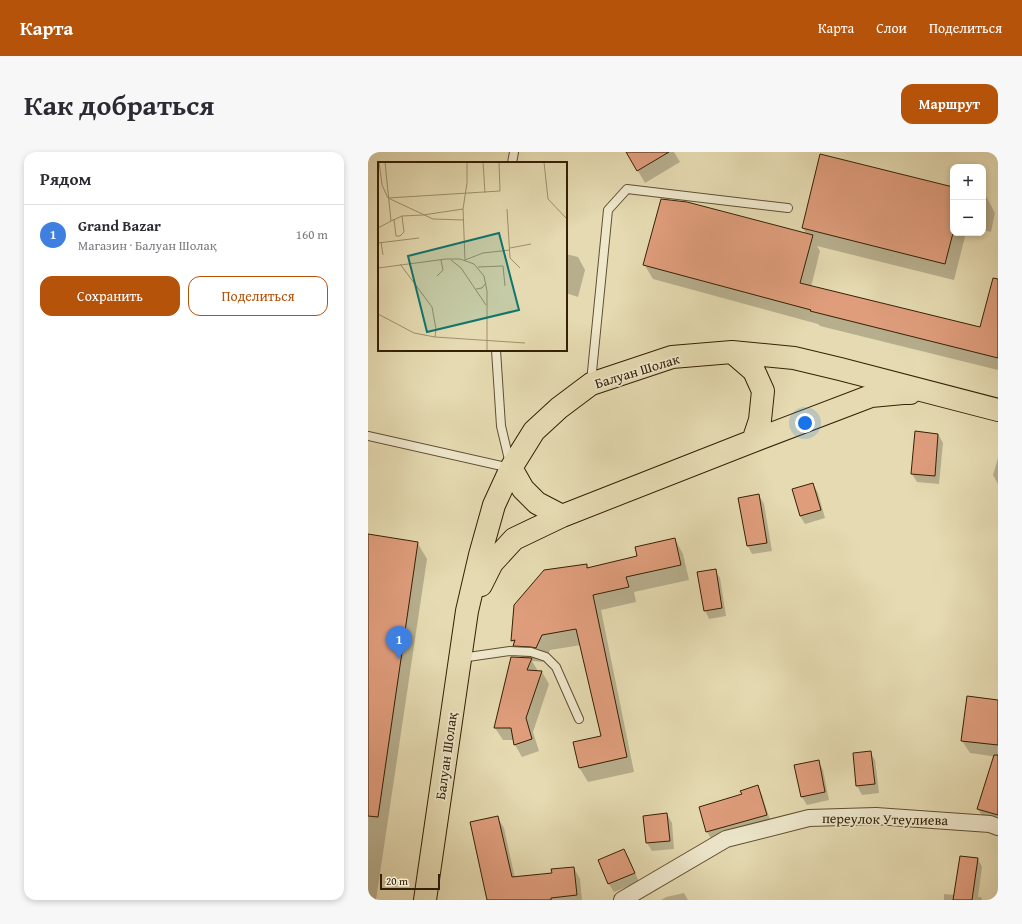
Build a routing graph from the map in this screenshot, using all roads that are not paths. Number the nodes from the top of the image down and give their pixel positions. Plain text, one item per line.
1 (514, 152) edge
2 (512, 162) edge
3 (788, 208) dead end
4 (496, 351) edge
5 (732, 352) junction
6 (591, 384) junction
7 (945, 396) junction
8 (998, 410) edge
9 (368, 436) edge
10 (753, 441) junction
11 (511, 468) junction
12 (562, 516) junction
13 (468, 611) junction
14 (460, 658) junction
15 (579, 719) dead end
16 (998, 827) edge
17 (425, 900) edge
18 (622, 900) edge

1 - 2 lane
3 - 6 lane
4 - 11 lane
5 - 6 main road, Балуан Шолак
5 - 7 main road, Балуан Шолак
5 - 10 main road
6 - 11 main road, Балуан Шолак
7 - 8 main road
7 - 10 main road
9 - 11 lane
10 - 12 main road
11 - 12 main road
11 - 13 main road, Балуан Шолак
12 - 13 main road
13 - 14 main road, Балуан Шолақ
14 - 15 lane
14 - 17 main road, Балуан Шолақ
16 - 18 street, переулок Утеулиева

